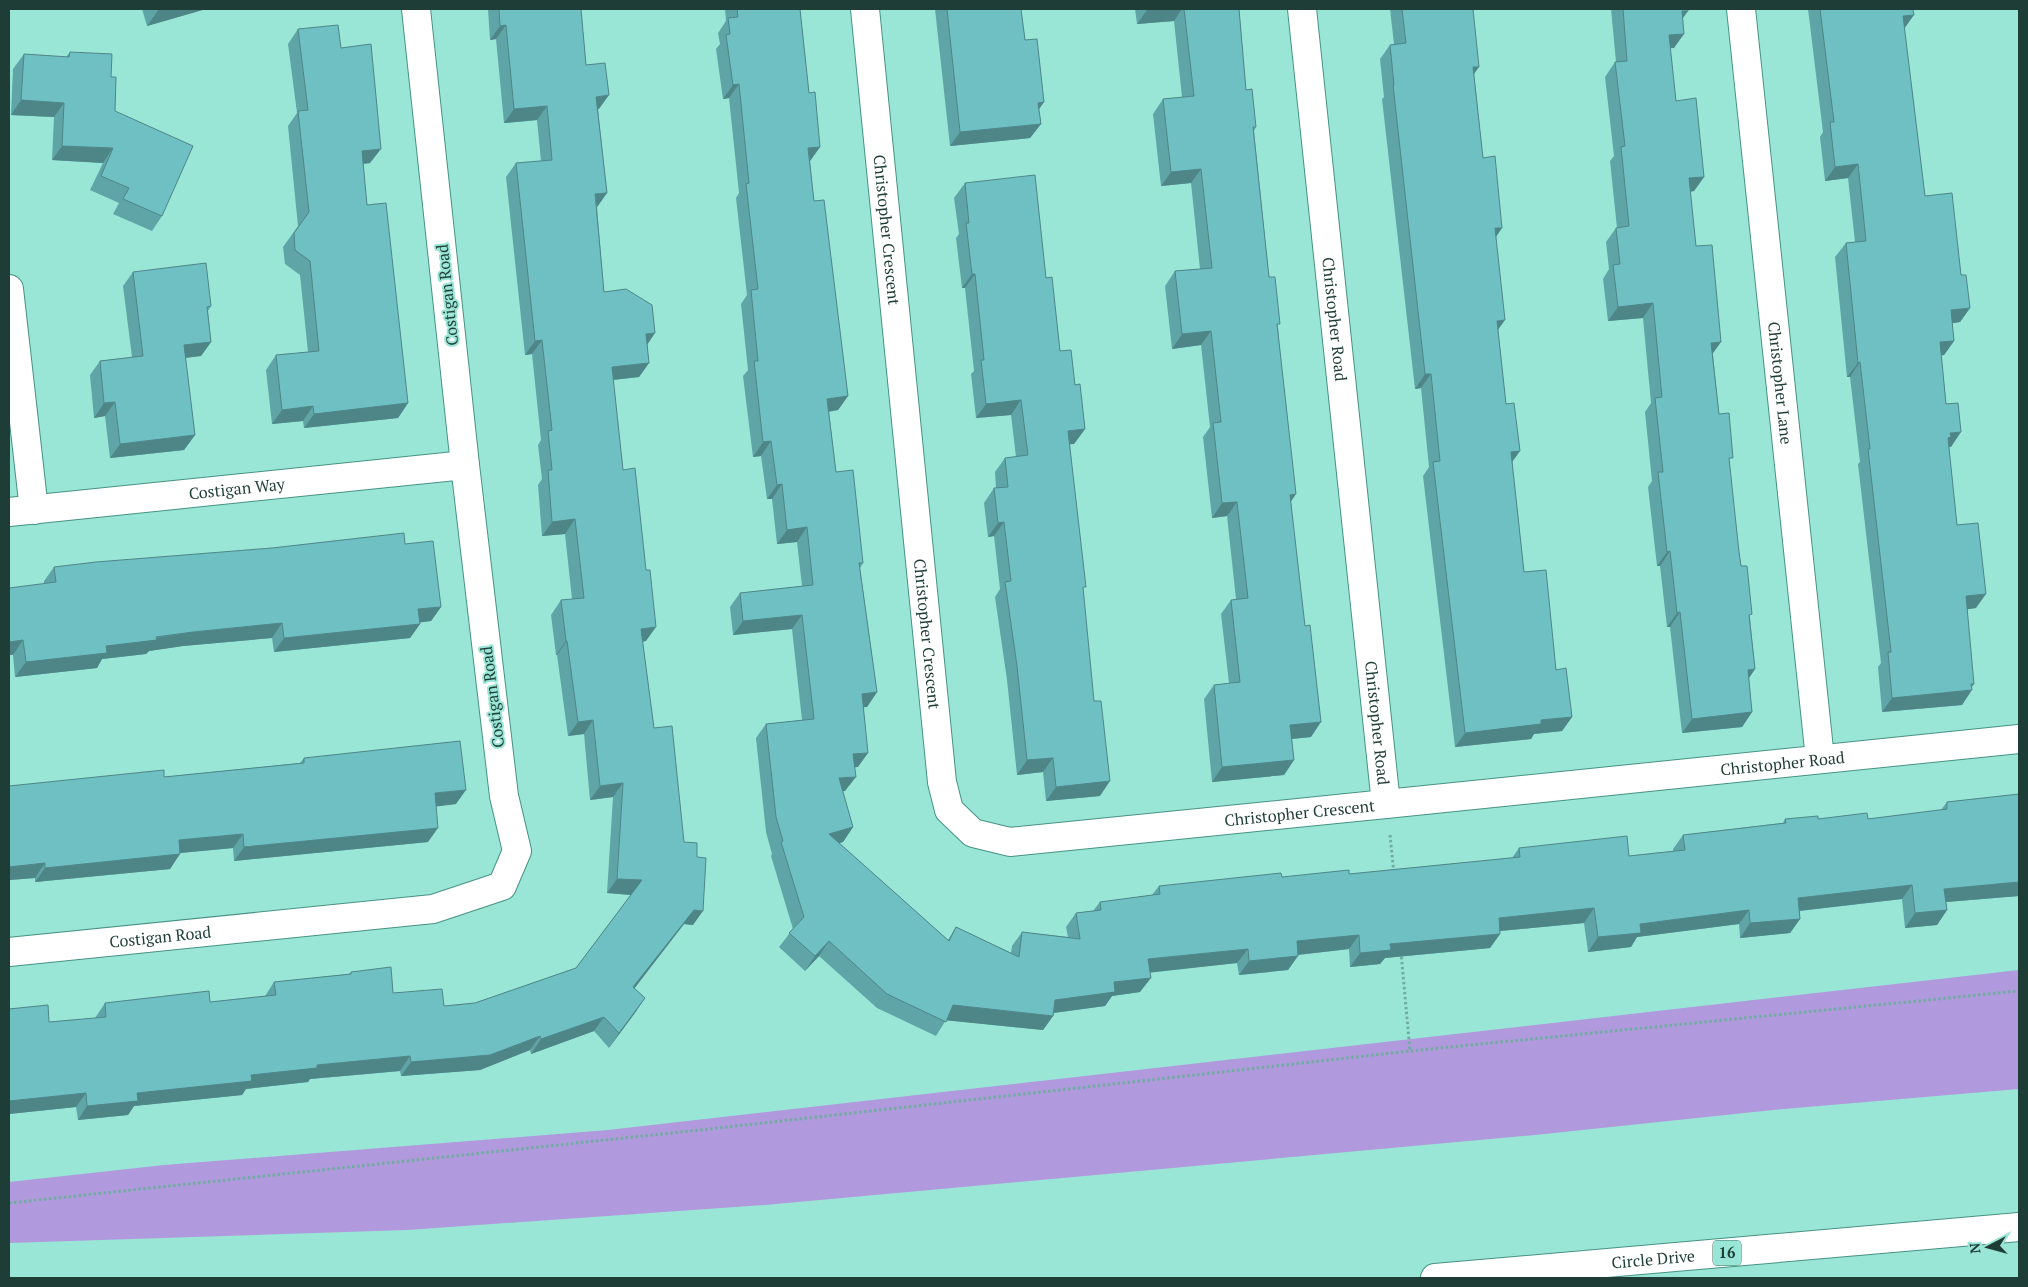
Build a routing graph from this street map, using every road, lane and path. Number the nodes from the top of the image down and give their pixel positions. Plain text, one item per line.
1 (416, 9) edge
2 (865, 9) edge
3 (1302, 9) edge
4 (1741, 9) edge
5 (9, 289) edge
6 (465, 465) junction
7 (21, 511) edge
8 (2019, 739) edge
9 (1820, 759) junction
10 (1386, 804) junction
11 (1390, 838) dead end
12 (1394, 877) edge
13 (1400, 944) edge
14 (9, 952) edge
15 (2019, 991) edge
16 (1410, 1051) junction
17 (9, 1203) edge
18 (2019, 1227) edge
19 (1435, 1278) edge

1 - 6 main road, Costigan Road
2 - 10 main road, Christopher Crescent
3 - 10 main road, Christopher Road
4 - 9 main road, Christopher Lane
5 - 7 main road
6 - 7 main road, Costigan Way
6 - 14 main road, Costigan Road
8 - 9 main road, Christopher Road
9 - 10 main road, Christopher Road
11 - 12 path
13 - 16 path
15 - 16 path
16 - 17 path
18 - 19 main road, Circle Drive / 16

